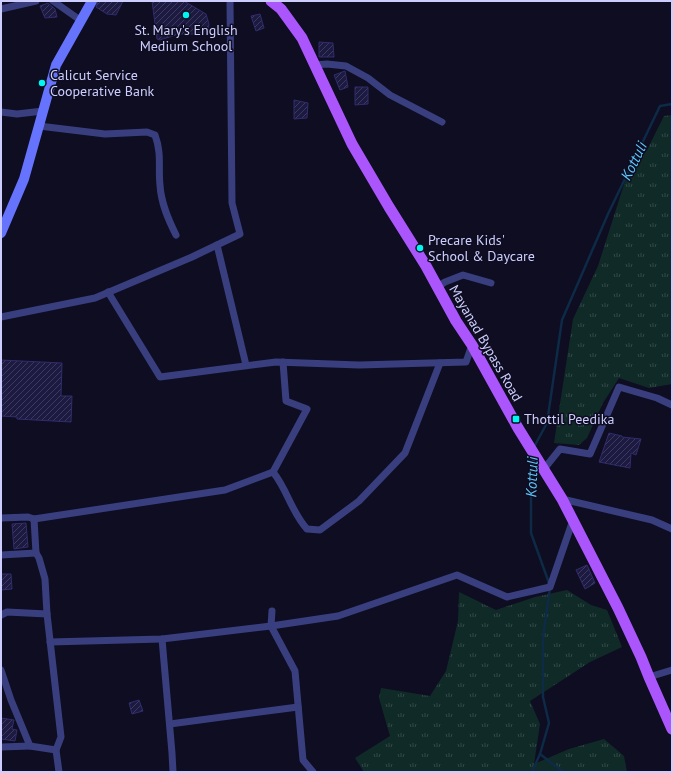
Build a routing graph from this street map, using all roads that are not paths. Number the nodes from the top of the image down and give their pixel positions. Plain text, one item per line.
1 (1, 1) edge
2 (36, 1) edge
3 (53, 1) edge
4 (92, 1) edge
5 (230, 1) edge
6 (271, 1) edge
7 (2, 9) edge
8 (80, 20) junction
9 (315, 65) junction
10 (43, 111) junction
11 (1, 112) edge
12 (442, 122) dead end
13 (39, 126) junction
14 (1, 233) edge
15 (176, 235) dead end
16 (217, 245) junction
17 (491, 283) dead end
18 (437, 287) junction
19 (108, 292) junction
20 (1, 317) edge
21 (472, 345) junction
22 (283, 362) junction
23 (440, 363) junction
24 (246, 366) junction
25 (672, 405) edge
26 (543, 467) junction
27 (273, 472) junction
28 (562, 499) junction
29 (1, 518) edge
30 (34, 520) junction
31 (573, 520) junction
32 (672, 529) edge
33 (36, 553) junction
34 (1, 555) edge
35 (272, 611) dead end
36 (46, 614) junction
37 (1, 615) edge
38 (271, 626) junction
39 (162, 639) junction
40 (50, 642) junction
41 (1, 670) edge
42 (672, 670) edge
43 (648, 677) junction
44 (298, 707) junction
45 (170, 724) junction
46 (672, 729) edge
47 (30, 746) junction
48 (1, 747) edge
49 (56, 750) junction
50 (59, 772) edge
51 (173, 772) edge
52 (313, 772) edge

1 - 7 street
2 - 7 street
3 - 8 street
4 - 8 main road
5 - 16 street
6 - 9 main road, Mayanad Bypass Road
8 - 10 main road
9 - 12 street
9 - 18 main road, Mayanad Bypass Road
10 - 11 street
10 - 13 main road
13 - 14 main road
13 - 15 street
16 - 19 street
16 - 24 street
17 - 18 street
18 - 21 main road, Mayanad Bypass Road
19 - 20 street
19 - 24 street
21 - 23 street
21 - 26 main road, Mayanad Bypass Road
22 - 23 street
22 - 24 street
22 - 27 street
23 - 27 street
25 - 26 street
26 - 28 main road, Mayanad Bypass Road
27 - 30 street
28 - 31 main road, Mayanad Bypass Road
28 - 32 street
29 - 30 street
30 - 33 street
31 - 38 street
31 - 43 main road, Mayanad Bypass Road
33 - 34 street
33 - 36 street
35 - 38 street
36 - 37 street
36 - 40 street
38 - 39 street
38 - 44 street
39 - 40 street
39 - 45 street
40 - 49 street
41 - 47 street
42 - 43 street
43 - 46 main road, Mayanad Bypass Road
44 - 45 street
44 - 52 street
45 - 51 street
47 - 48 street
47 - 49 street
49 - 50 street

